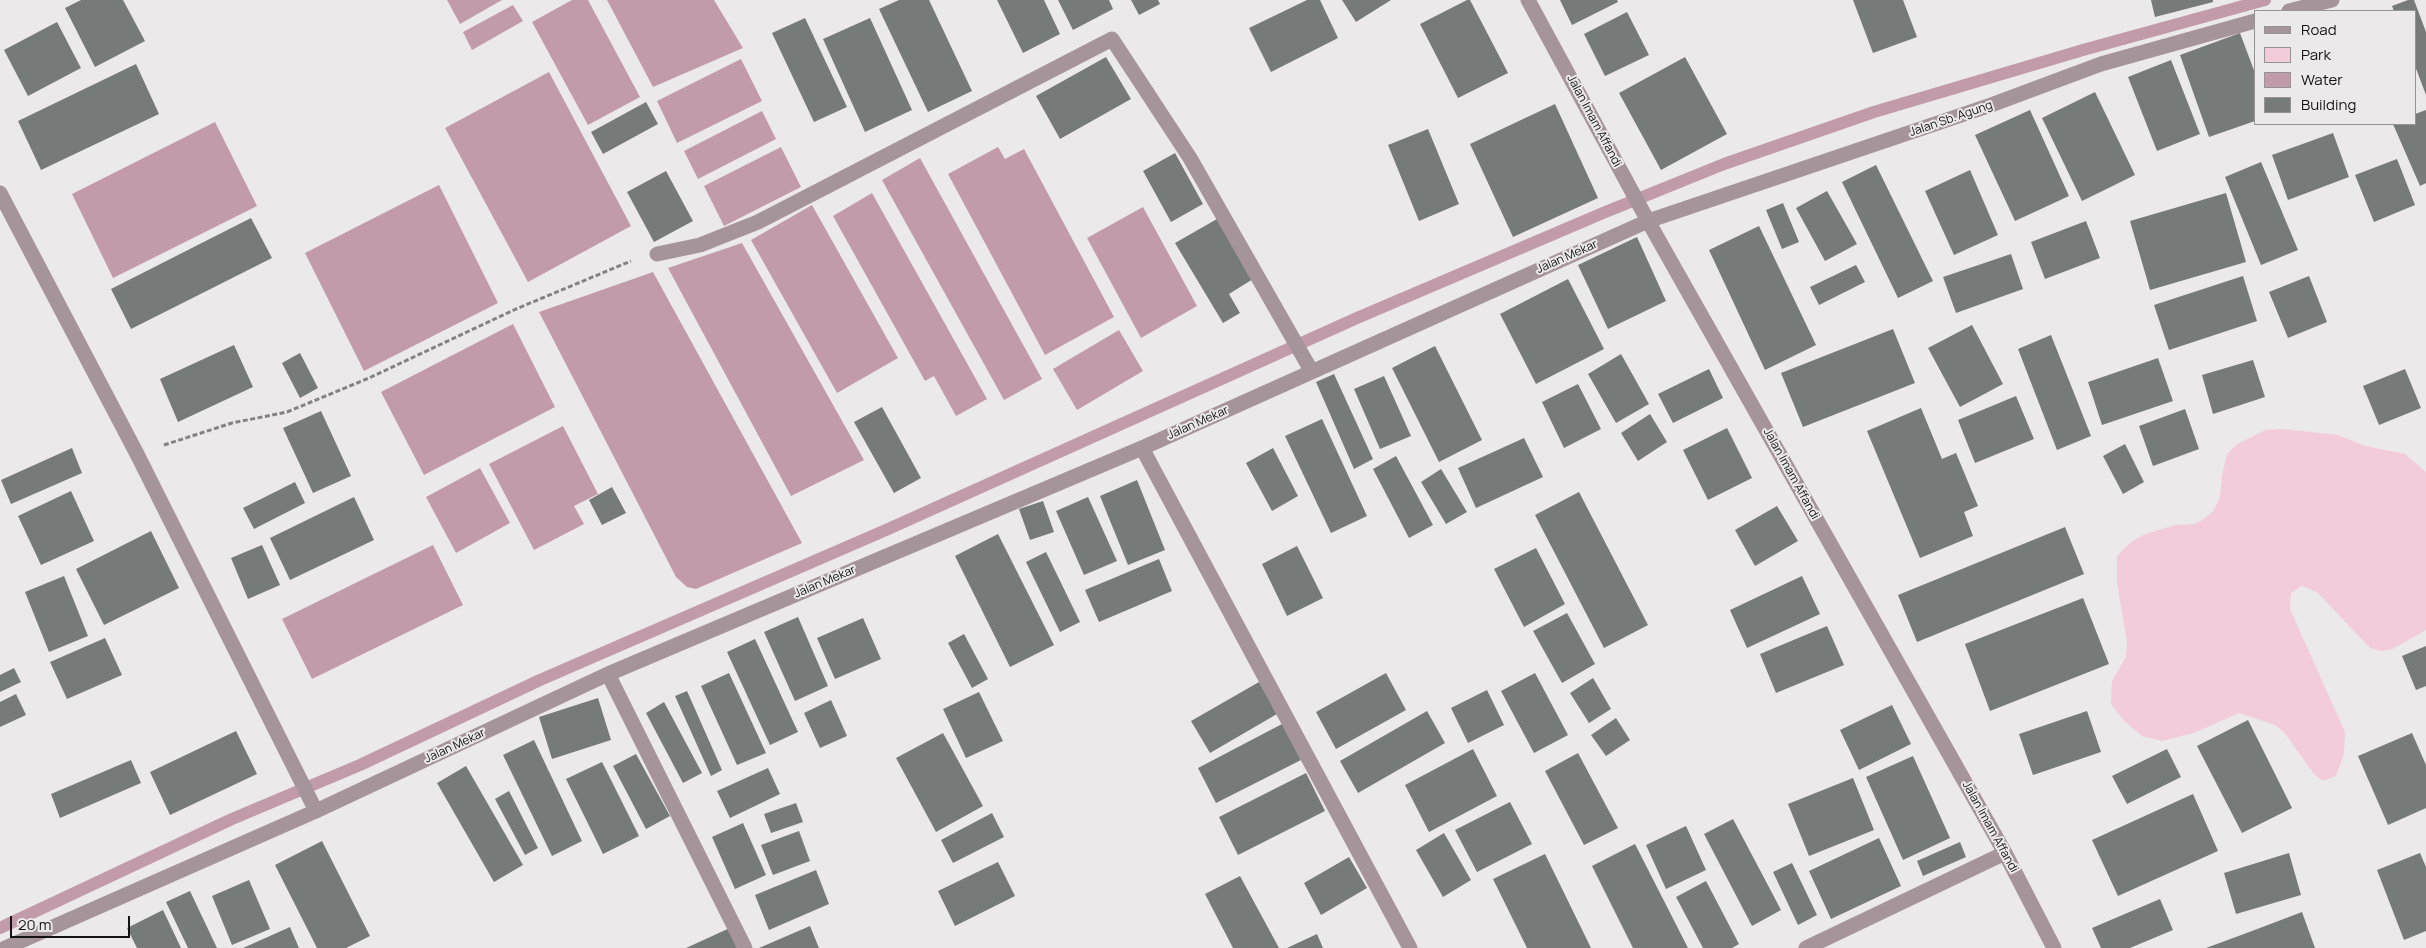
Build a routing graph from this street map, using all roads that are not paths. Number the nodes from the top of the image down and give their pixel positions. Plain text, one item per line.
1 (1528, 0) edge
2 (2332, 0) edge
3 (2293, 10) edge
4 (2254, 21) edge
5 (0, 193) edge
6 (1648, 221) junction
7 (657, 254) road end
8 (1312, 372) junction
9 (1142, 448) junction
10 (608, 674) junction
11 (316, 811) junction
12 (2005, 853) junction
13 (5, 948) edge
14 (745, 948) edge
15 (1410, 948) edge
16 (1806, 948) edge
17 (2054, 948) edge

1 - 6 street, Jalan Imam Affandi
2 - 3 street
4 - 6 street, Jalan Sb. Agung
5 - 11 street
6 - 8 street, Jalan Mekar
6 - 12 street, Jalan Imam Affandi
7 - 8 street
8 - 9 street, Jalan Mekar
9 - 10 street, Jalan Mekar
9 - 15 street
10 - 11 street, Jalan Mekar
10 - 14 street
11 - 13 street, Jalan Mekar
12 - 16 street
12 - 17 street, Jalan Imam Affandi

